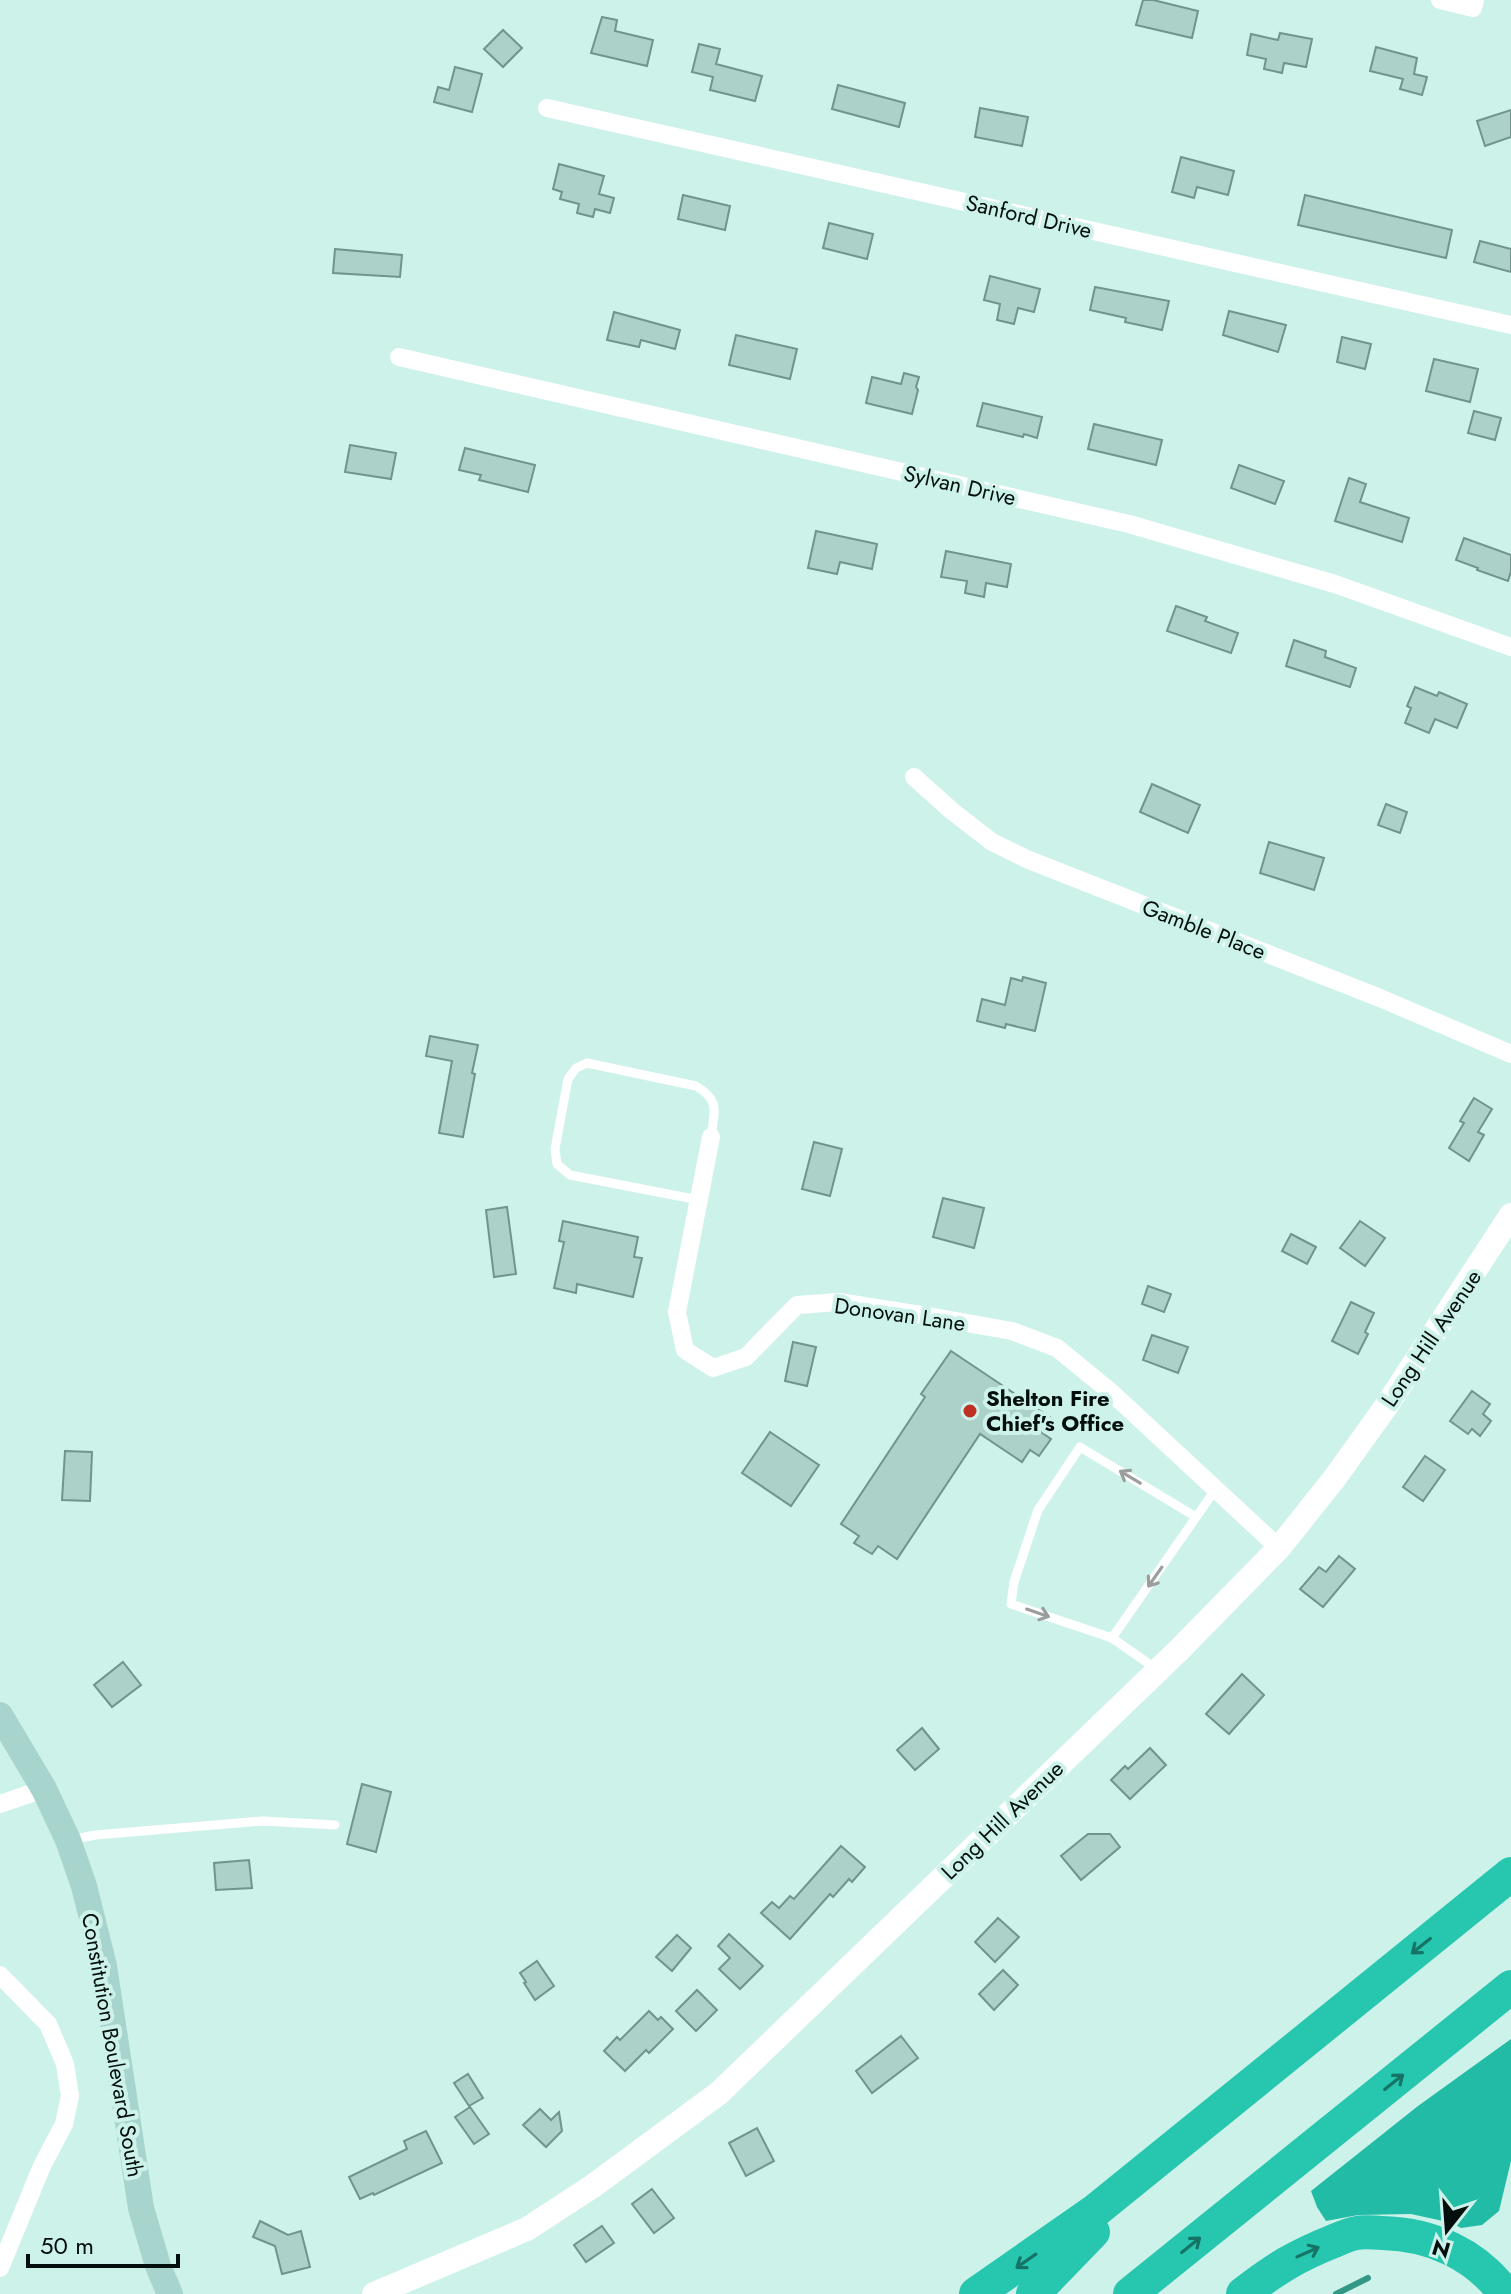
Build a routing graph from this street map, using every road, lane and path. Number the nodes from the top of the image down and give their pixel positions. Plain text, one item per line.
1 (1440, 0) edge
2 (1475, 0) edge
3 (547, 108) dead end
4 (1511, 325) edge
5 (399, 357) dead end
6 (1511, 647) edge
7 (914, 777) dead end
8 (1511, 1054) edge
9 (711, 1137) joint
10 (699, 1200) junction
11 (1511, 1215) edge
12 (1215, 1490) junction
13 (1196, 1517) junction
14 (1279, 1548) junction
15 (1112, 1638) junction
16 (1158, 1670) junction
17 (0, 1715) edge
18 (44, 1789) junction
19 (0, 1804) edge
20 (335, 1825) dead end
21 (68, 1840) junction
22 (1511, 1874) edge
23 (0, 1975) edge
24 (1511, 1987) edge
25 (1241, 2091) junction
26 (0, 2268) edge
27 (170, 2294) edge
28 (374, 2294) edge
29 (976, 2294) edge
30 (1033, 2294) edge
31 (1130, 2294) edge
32 (1243, 2294) edge
33 (1505, 2294) edge

1 - 2 street
3 - 4 street, Sanford Drive
5 - 6 street, Sylvan Drive
7 - 8 street, Gamble Place
9 - 10 street, Donovan Lane
9 - 10 lane
10 - 12 street, Donovan Lane
11 - 14 street, Long Hill Avenue
12 - 13 lane
12 - 14 street, Donovan Lane
13 -> 15 lane
13 -> 15 lane
14 - 16 street, Long Hill Avenue
15 - 16 lane
16 - 28 street, Long Hill Avenue
17 - 18 main road, Constitution Boulevard South
18 - 19 street
18 - 21 main road, Constitution Boulevard South
20 - 21 lane
21 - 27 main road, Constitution Boulevard South
22 -> 25 highway
23 - 26 street
31 -> 24 highway
25 -> 29 highway
25 - 30 highway
32 -> 33 highway

